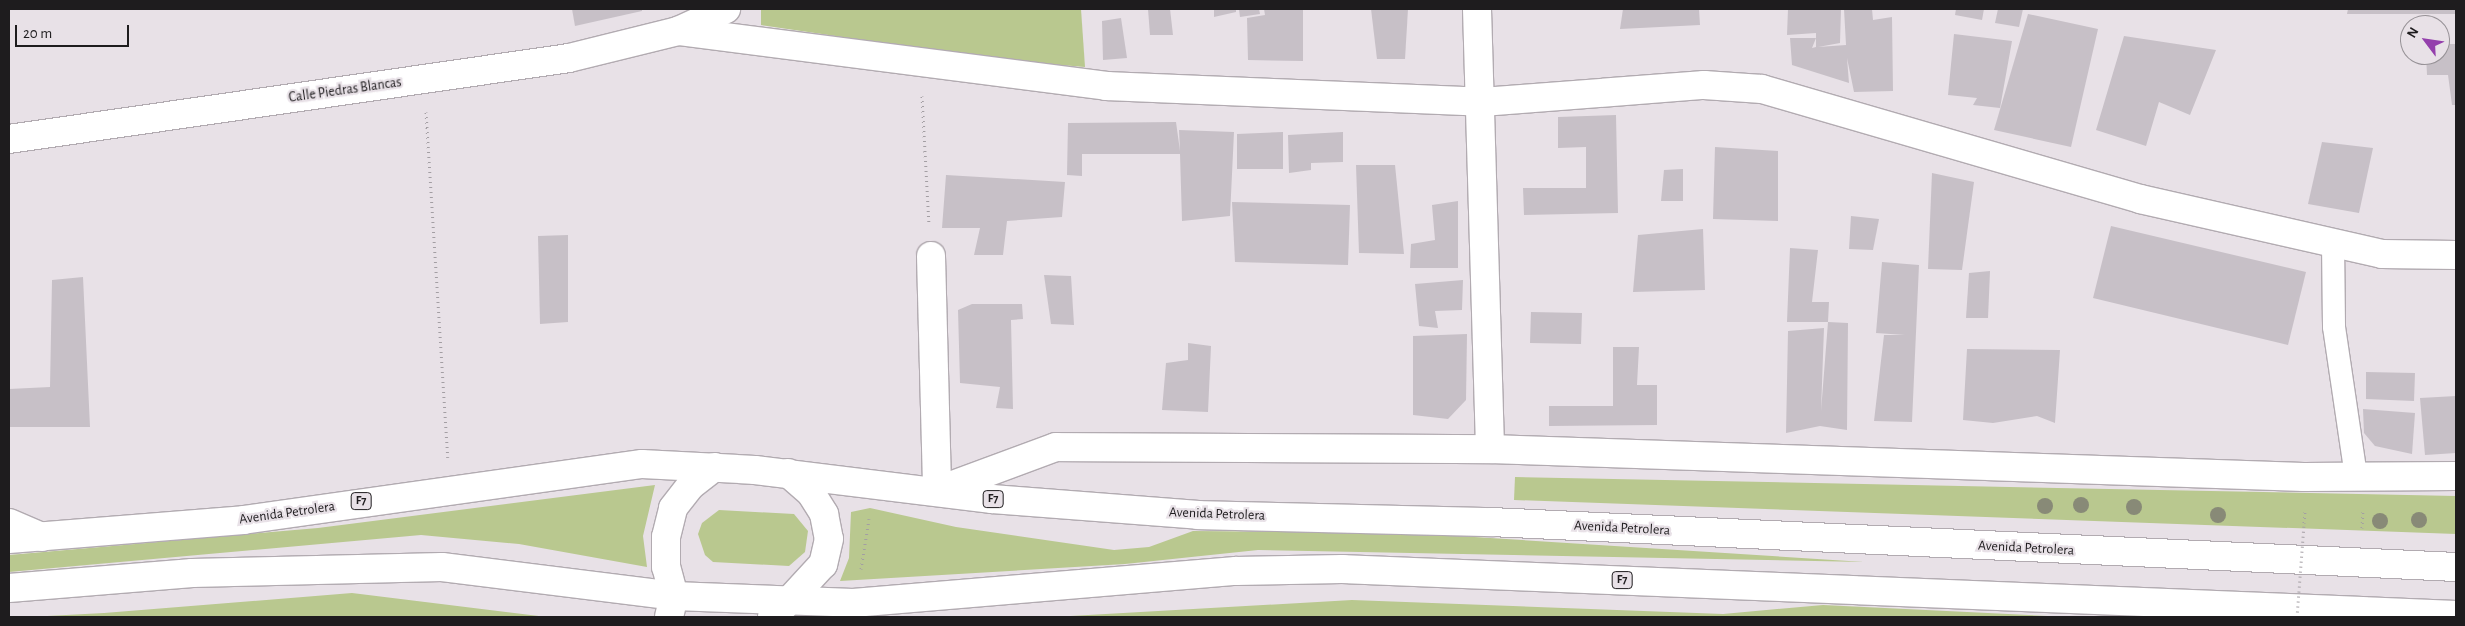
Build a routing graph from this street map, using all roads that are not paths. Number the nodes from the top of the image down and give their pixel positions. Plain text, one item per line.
1 (726, 9) edge
2 (1477, 9) edge
3 (678, 31) junction
4 (1482, 102) junction
5 (9, 139) edge
6 (2333, 243) junction
7 (2456, 255) edge
8 (931, 256) road end
9 (1490, 449) junction
10 (714, 467) junction
11 (788, 473) junction
12 (2356, 476) junction
13 (2456, 476) edge
14 (937, 491) junction
15 (9, 523) edge
16 (42, 537) junction
17 (9, 540) edge
18 (2456, 567) edge
19 (9, 588) edge
20 (672, 606) edge
21 (781, 609) edge
22 (2456, 615) edge

1 - 3 main road
2 - 4 main road
3 - 4 main road
3 - 5 main road, Calle Piedras Blancas
4 - 6 main road
4 - 9 main road
6 - 7 main road
6 - 12 lane
8 - 14 main road
9 - 12 main road
9 - 14 main road
10 - 11 main road, F7
10 - 16 main road, Avenida Petrolera / F7
10 - 20 main road
11 - 14 main road, Avenida Petrolera / F7
11 - 21 main road
12 - 13 main road
14 - 18 main road, Avenida Petrolera / F7
15 - 16 main road
16 - 17 main road, Avenida Petrolera / F7
19 - 20 main road, F7
20 - 21 main road, F7
21 - 22 main road, F7

